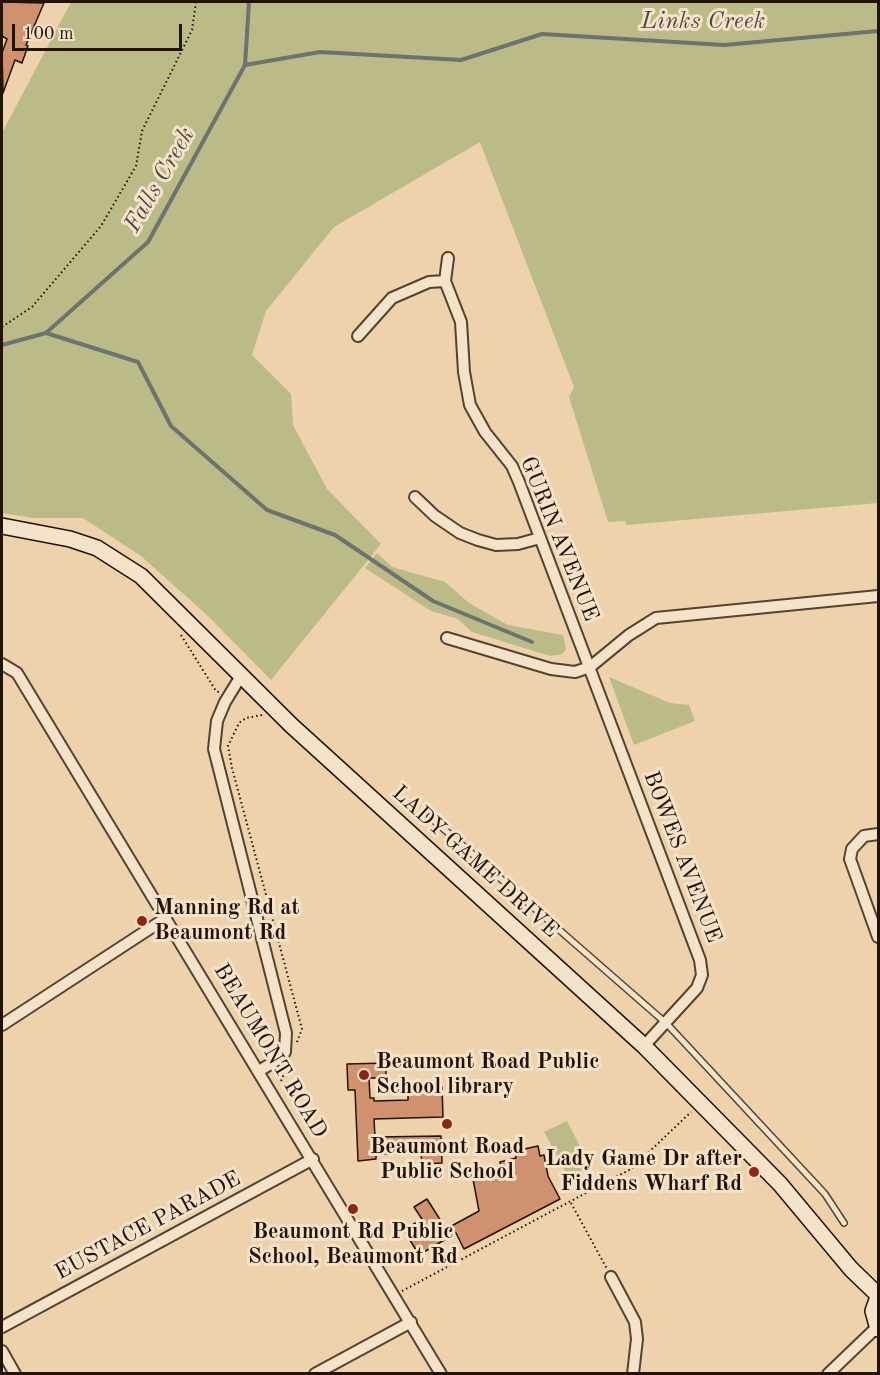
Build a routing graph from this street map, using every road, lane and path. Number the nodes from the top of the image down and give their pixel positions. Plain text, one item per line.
1 (196, 2) edge
2 (448, 258) dead end
3 (445, 281) junction
4 (2, 327) edge
5 (358, 336) dead end
6 (415, 497) dead end
7 (2, 526) edge
8 (540, 538) junction
9 (879, 596) edge
10 (175, 627) dead end
11 (447, 638) dead end
12 (2, 664) edge
13 (590, 667) junction
14 (241, 676) junction
15 (231, 692) junction
16 (265, 714) dead end
17 (430, 817) dead end
18 (879, 834) edge
19 (255, 853) dead end
20 (166, 918) junction
21 (879, 937) edge
22 (667, 1024) junction
23 (2, 1025) edge
24 (644, 1046) junction
25 (259, 1071) junction
26 (691, 1112) dead end
27 (313, 1159) junction
28 (570, 1202) junction
29 (844, 1223) dead end
30 (611, 1277) joint
31 (395, 1295) junction
32 (879, 1296) edge
33 (411, 1322) junction
34 (2, 1327) edge
35 (878, 1328) edge
36 (2, 1351) edge
37 (15, 1374) edge
38 (315, 1374) edge
39 (441, 1374) edge
40 (633, 1374) edge
41 (828, 1374) edge

1 - 4 path
2 - 3 street, GURIN AVENUE
3 - 5 street
3 - 8 street, GURIN AVENUE
6 - 8 street
7 - 14 main road, LADY GAME DRIVE
8 - 13 street, GURIN AVENUE
9 - 13 street
10 - 15 path
11 - 13 street
12 - 20 street, BEAUMONT ROAD
13 - 22 street, BOWES AVENUE
14 - 15 street
14 - 24 main road, LADY GAME DRIVE
15 - 25 street
16 - 19 path
17 - 22 lane, LADY GAME DRIVE
18 - 21 street
20 - 23 street
20 - 25 street, BEAUMONT ROAD
22 - 24 street, BOWES AVENUE
22 - 29 lane, LADY GAME DRIVE
24 - 32 main road, LADY GAME DRIVE
25 - 27 street, BEAUMONT ROAD
26 - 28 path
27 - 31 street, BEAUMONT ROAD
27 - 34 street, EUSTACE PARADE
28 - 30 path
28 - 31 path
30 - 40 street
31 - 33 street, BEAUMONT ROAD
32 - 35 main road
33 - 38 street
33 - 39 street, BEAUMONT ROAD
35 - 41 street
36 - 37 street

